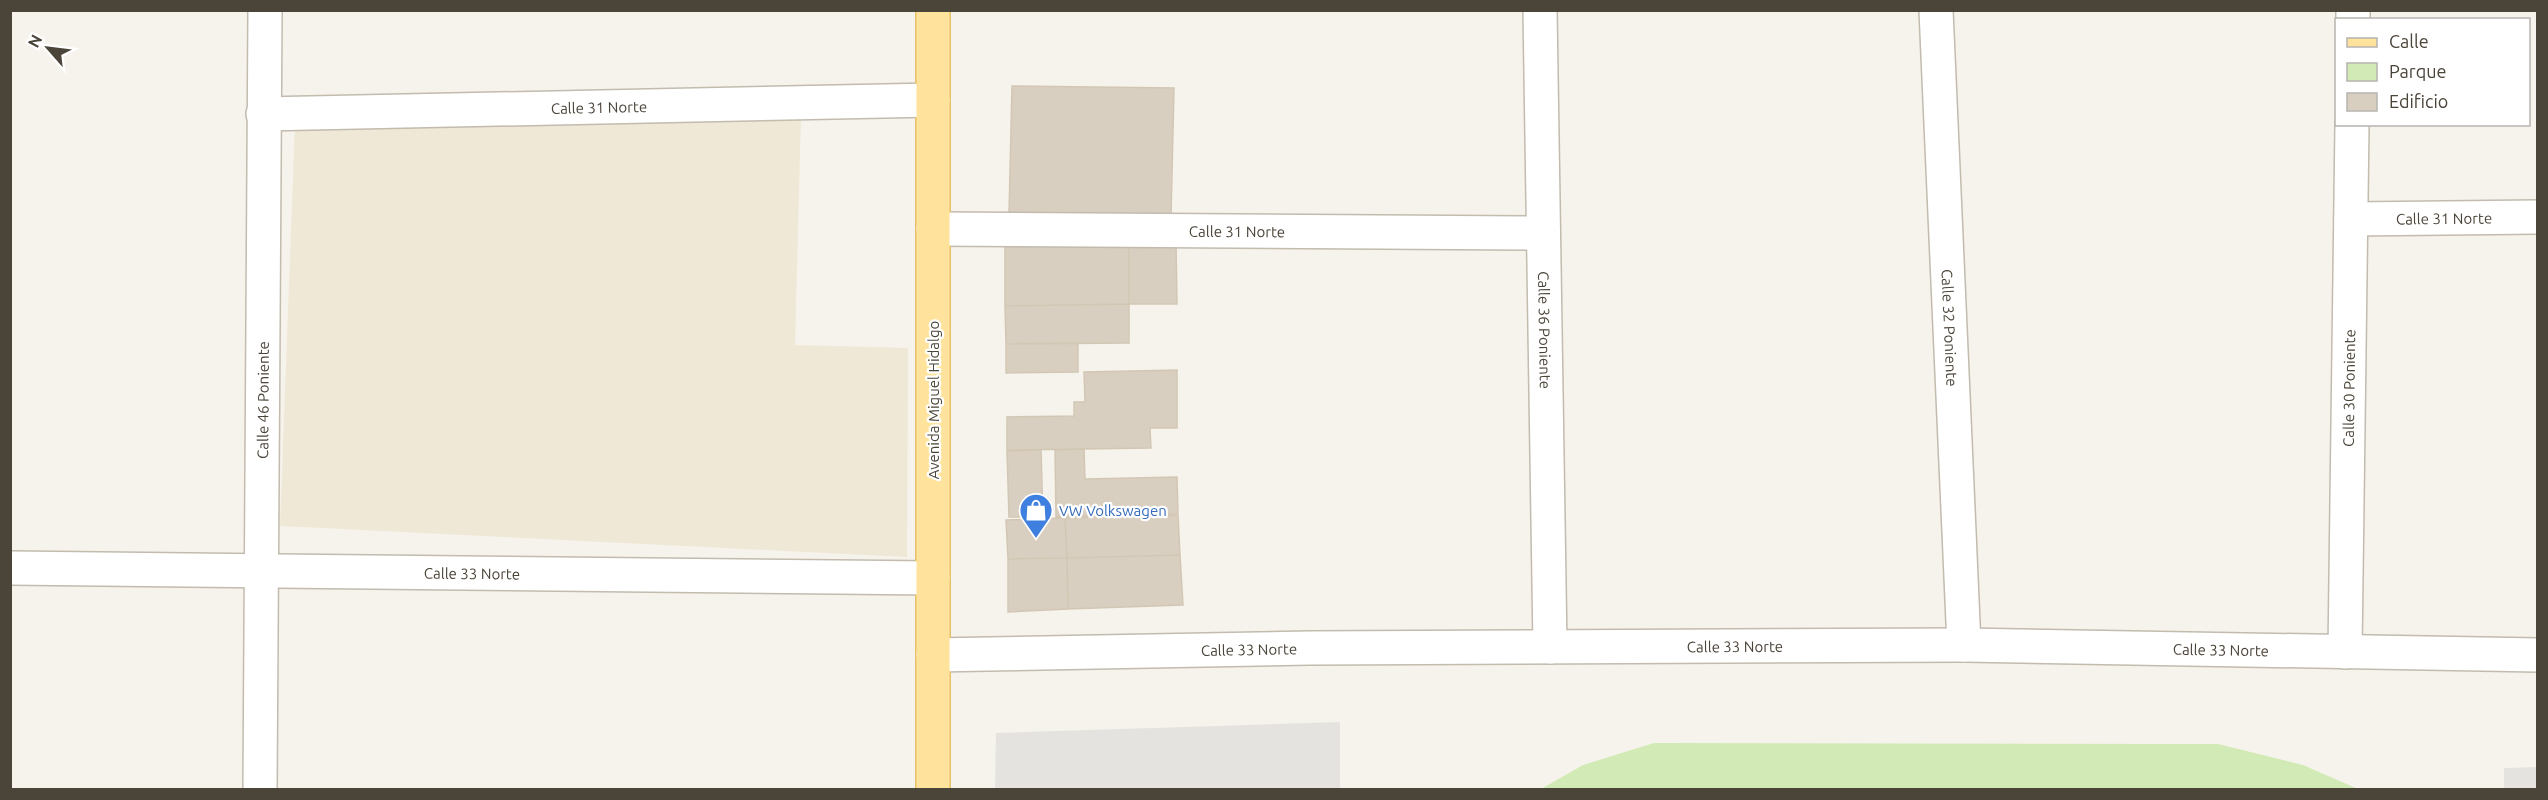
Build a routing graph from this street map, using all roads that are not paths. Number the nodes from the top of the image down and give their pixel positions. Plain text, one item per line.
1 (265, 10) edge
2 (933, 10) edge
3 (1540, 10) edge
4 (1936, 10) edge
5 (933, 100) junction
6 (263, 114) junction
7 (2352, 126) edge
8 (2538, 218) edge
9 (2351, 219) junction
10 (933, 229) junction
11 (1543, 233) junction
12 (10, 568) edge
13 (262, 571) junction
14 (933, 578) junction
15 (1964, 645) junction
16 (1550, 647) junction
17 (2345, 652) junction
18 (933, 655) junction
19 (2538, 655) edge
20 (260, 789) edge
21 (933, 789) edge

1 - 6 street, Calle 46 Poniente
2 - 5 main road, Avenida Miguel Hidalgo
3 - 11 street, Calle 36 Poniente
4 - 15 street, Calle 32 Poniente
5 - 6 street, Calle 31 Norte
5 - 10 main road, Avenida Miguel Hidalgo
6 - 13 street, Calle 46 Poniente
7 - 9 street, Calle 30 Poniente
8 - 9 street, Calle 31 Norte
9 - 17 street, Calle 30 Poniente
10 - 11 street, Calle 31 Norte
10 - 14 main road, Avenida Miguel Hidalgo
11 - 16 street, Calle 36 Poniente
12 - 13 street, Calle 33 Norte
13 - 14 street, Calle 33 Norte
13 - 20 street, Calle 46 Poniente
14 - 18 main road, Avenida Miguel Hidalgo
15 - 16 street, Calle 33 Norte
15 - 17 street, Calle 33 Norte
16 - 18 street, Calle 33 Norte
17 - 19 street, Calle 33 Norte
18 - 21 main road, Avenida Miguel Hidalgo

